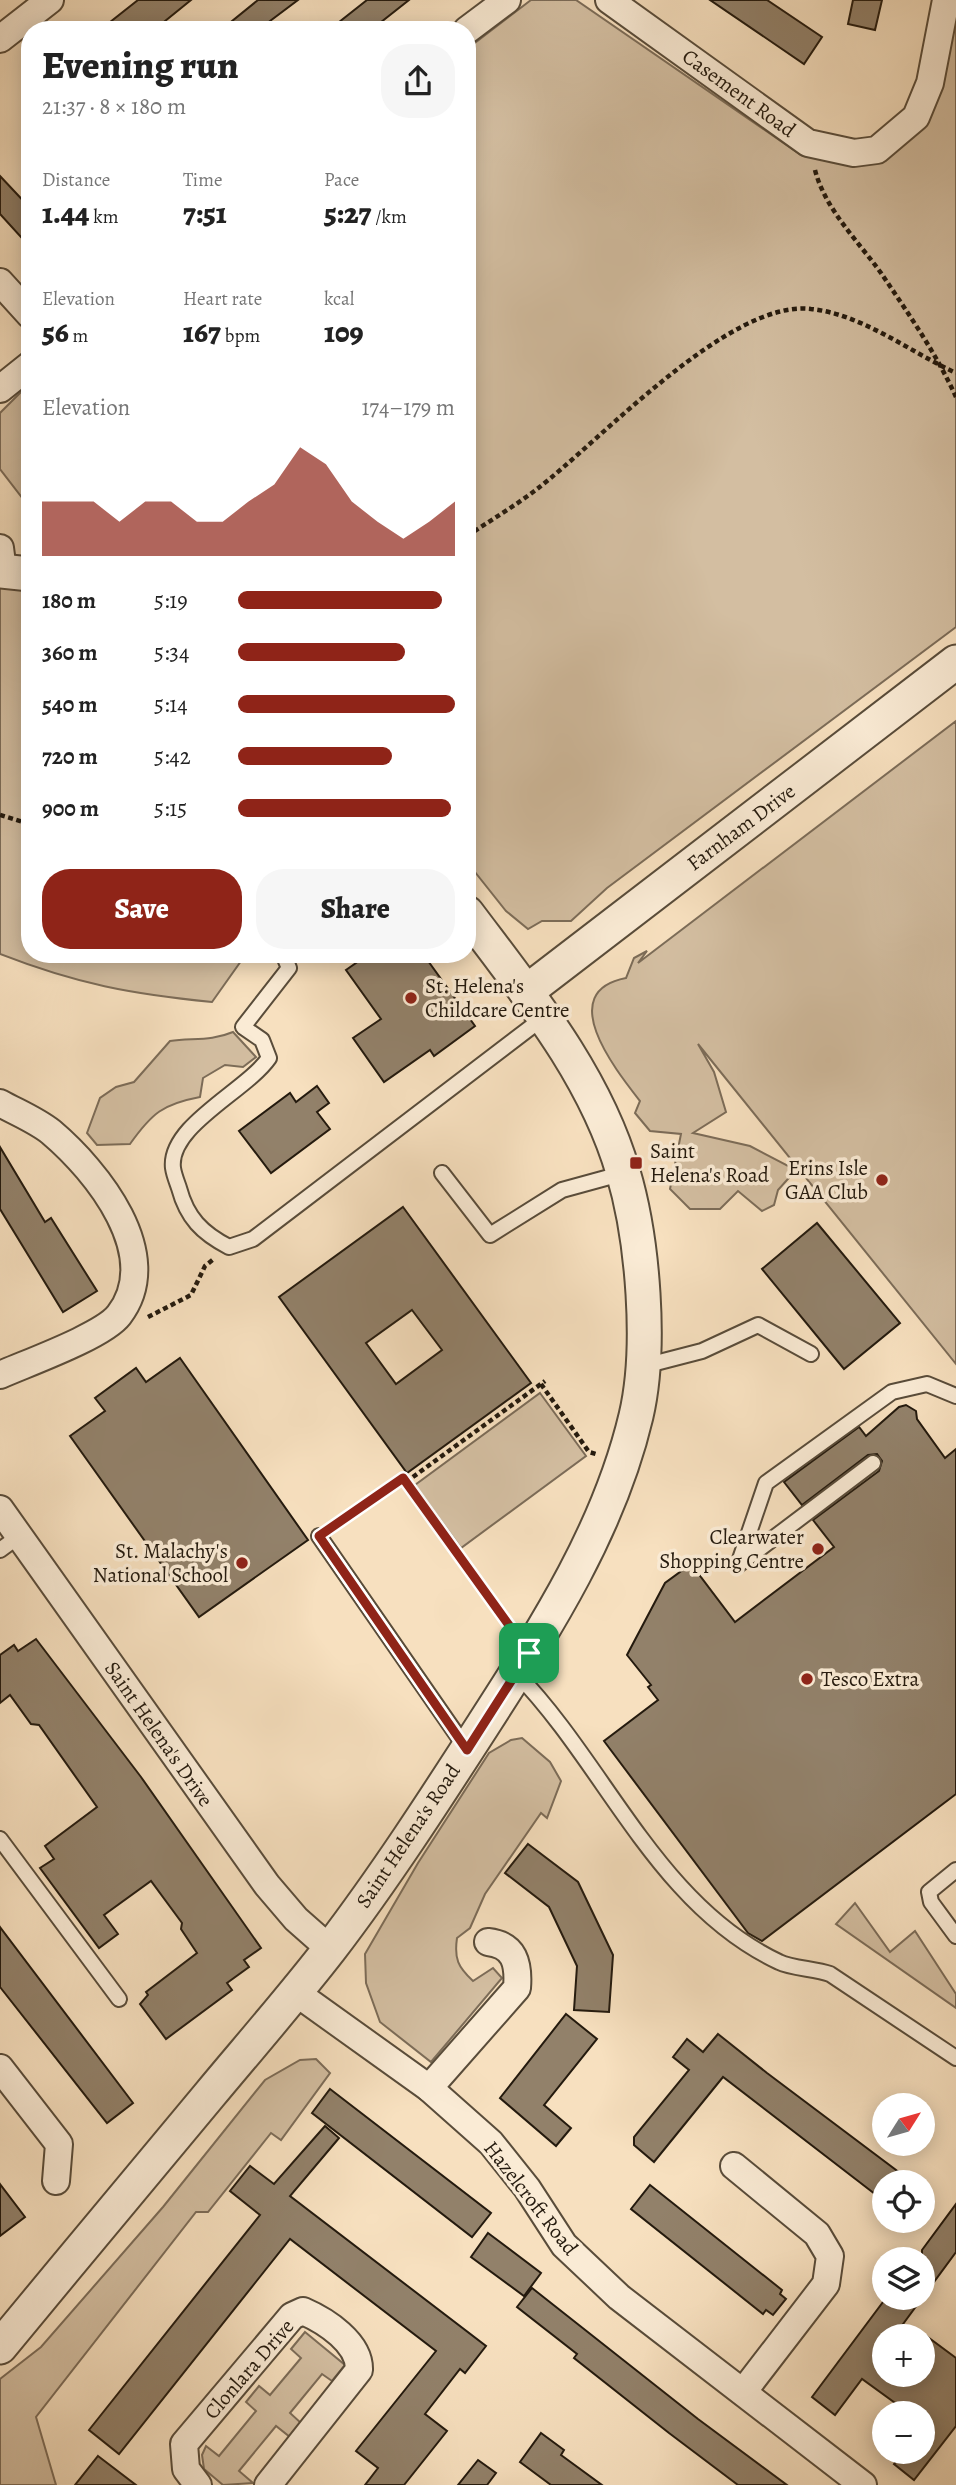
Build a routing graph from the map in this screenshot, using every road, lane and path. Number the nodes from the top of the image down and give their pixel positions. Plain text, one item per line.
1 (50, 0) edge
2 (507, 0) edge
3 (609, 0) edge
4 (946, 0) edge
5 (23, 21) edge
6 (21, 23) edge
7 (476, 23) edge
8 (0, 39) edge
9 (808, 142) junction
10 (0, 282) edge
11 (21, 305) edge
12 (942, 366) junction
13 (21, 372) edge
14 (956, 373) edge
15 (0, 389) edge
16 (956, 397) edge
17 (476, 530) edge
18 (956, 662) edge
19 (0, 815) edge
20 (21, 821) edge
21 (476, 925) edge
22 (287, 963) edge
23 (534, 1005) junction
24 (0, 1103) edge
25 (442, 1173) dead end
26 (624, 1173) junction
27 (229, 1248) junction
28 (108, 1324) junction
29 (811, 1354) dead end
30 (644, 1366) junction
31 (0, 1375) edge
32 (956, 1396) edge
33 (602, 1456) dead end
34 (873, 1463) dead end
35 (406, 1482) junction
36 (0, 1509) edge
37 (319, 1536) joint
38 (10, 1543) edge
39 (522, 1663) junction
40 (467, 1750) junction
41 (0, 1839) edge
42 (956, 1870) edge
43 (956, 1936) edge
44 (488, 1942) dead end
45 (330, 1949) junction
46 (295, 1992) junction
47 (120, 1999) dead end
48 (956, 2058) edge
49 (0, 2068) edge
50 (429, 2088) junction
51 (734, 2166) dead end
52 (56, 2181) dead end
53 (0, 2347) edge
54 (743, 2392) junction
55 (198, 2485) edge
56 (268, 2485) edge
57 (862, 2485) edge

1 - 5 street
2 - 7 street
3 - 9 street, Casement Road
4 - 9 street, Casement Road
6 - 8 street
9 - 12 path
10 - 11 street
12 - 14 path
12 - 16 path
12 - 17 path
13 - 15 street
18 - 23 street, Farnham Drive
19 - 20 path
21 - 23 street, Saint Helena's Road
22 - 27 lane
23 - 26 street, Saint Helena's Road
23 - 27 lane
24 - 28 street
25 - 26 lane
26 - 30 street, Saint Helena's Road
27 - 28 path
28 - 31 street
29 - 30 lane
30 - 39 street, Saint Helena's Road
32 - 34 lane
33 - 35 path
35 - 37 path
35 - 39 path
36 - 38 street, Saint Helena's Drive
37 - 40 lane
38 - 45 street, Saint Helena's Drive
39 - 40 street, Saint Helena's Road
39 - 48 lane
40 - 45 street, Saint Helena's Road
41 - 47 lane
42 - 43 lane
44 - 50 street
45 - 46 street, Saint Helena's Road
46 - 50 street, Hazelcroft Road
46 - 53 street, Saint Helena's Road
49 - 52 street
50 - 54 street, Hazelcroft Road
51 - 54 street
54 - 57 street, Hazelcroft Road
55 - 56 street, Clonlara Drive

